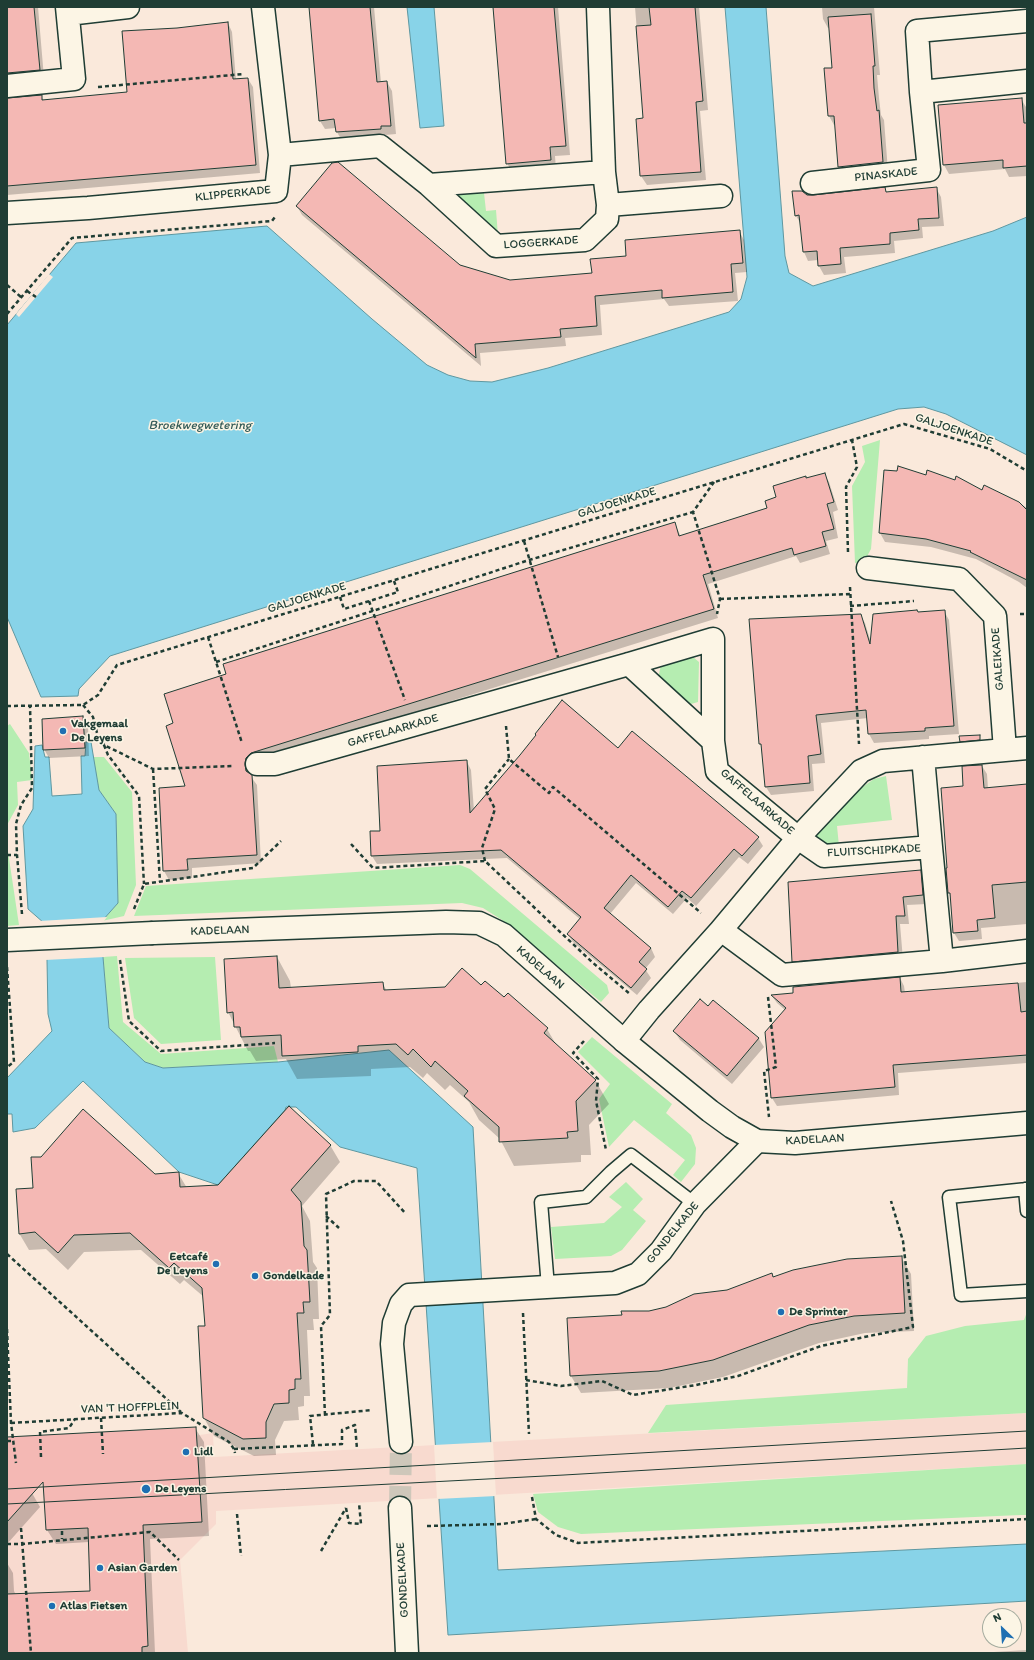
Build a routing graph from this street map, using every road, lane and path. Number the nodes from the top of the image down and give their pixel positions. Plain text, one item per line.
1 (128, 7) edge
2 (263, 7) edge
3 (598, 7) edge
4 (68, 10) edge
5 (1027, 21) edge
6 (271, 72) junction
7 (74, 79) junction
8 (1027, 81) edge
9 (7, 86) edge
10 (921, 92) junction
11 (280, 155) junction
12 (604, 172) junction
13 (812, 182) dead end
14 (428, 185) junction
15 (276, 191) junction
16 (721, 196) dead end
17 (608, 205) junction
18 (7, 213) edge
19 (7, 285) edge
20 (27, 291) junction
21 (22, 297) junction
22 (36, 297) dead end
23 (7, 314) edge
24 (852, 440) junction
25 (1027, 471) edge
26 (714, 482) junction
27 (693, 512) junction
28 (524, 541) junction
29 (848, 555) dead end
30 (529, 560) junction
31 (868, 568) dead end
32 (394, 581) junction
33 (850, 586) dead end
34 (850, 594) junction
35 (340, 597) junction
36 (720, 599) junction
37 (369, 600) junction
38 (373, 612) junction
39 (208, 637) junction
40 (713, 639) junction
41 (216, 662) junction
42 (629, 664) junction
43 (565, 682) junction
44 (504, 699) junction
45 (30, 705) junction
46 (83, 705) junction
47 (7, 706) edge
48 (414, 725) junction
49 (714, 741) junction
50 (104, 745) junction
51 (1027, 748) edge
52 (1005, 750) junction
53 (923, 757) junction
54 (509, 759) junction
55 (253, 764) junction
56 (153, 769) junction
57 (861, 771) junction
58 (798, 838) junction
59 (930, 847) junction
60 (7, 855) edge
61 (17, 855) junction
62 (485, 861) dead end
63 (160, 882) dead end
64 (144, 884) dead end
65 (22, 917) dead end
66 (721, 930) junction
67 (7, 940) edge
68 (1027, 951) edge
69 (942, 961) junction
70 (765, 963) junction
71 (7, 966) edge
72 (624, 1041) junction
73 (573, 1053) dead end
74 (7, 1067) edge
75 (1027, 1123) edge
76 (764, 1141) junction
77 (610, 1172) junction
78 (1026, 1189) edge
79 (891, 1201) dead end
80 (695, 1204) junction
81 (1027, 1211) edge
82 (406, 1214) dead end
83 (325, 1216) junction
84 (339, 1228) dead end
85 (7, 1254) edge
86 (548, 1288) junction
87 (521, 1289) junction
88 (1027, 1290) edge
89 (7, 1329) edge
90 (526, 1380) junction
91 (398, 1407) junction
92 (182, 1413) junction
93 (325, 1415) junction
94 (101, 1418) junction
95 (75, 1419) junction
96 (11, 1423) junction
97 (529, 1434) dead end
98 (13, 1440) junction
99 (7, 1441) edge
100 (401, 1442) tunnel mouth
101 (313, 1444) junction
102 (234, 1449) junction
103 (357, 1449) dead end
104 (235, 1453) dead end
105 (103, 1454) dead end
106 (41, 1457) dead end
107 (16, 1463) dead end
108 (532, 1497) dead end
109 (359, 1503) dead end
110 (400, 1508) tunnel mouth
111 (237, 1514) dead end
112 (536, 1519) junction
113 (1027, 1519) edge
114 (433, 1527) dead end
115 (21, 1528) dead end
116 (62, 1531) dead end
117 (62, 1539) junction
118 (7, 1544) edge
119 (22, 1544) junction
120 (321, 1550) dead end
121 (241, 1556) dead end
122 (180, 1560) dead end
123 (30, 1653) edge
124 (407, 1653) edge

1 - 4 street
2 - 6 street, KLIPPERKADE
3 - 12 street, LOGGERKADE
4 - 7 street
5 - 10 street, PINASKADE
6 - 7 path
6 - 11 street, KLIPPERKADE
7 - 9 street
8 - 10 street
10 - 13 street, PINASKADE
11 - 14 street, LOGGERKADE
11 - 15 street, KLIPPERKADE
12 - 14 street
12 - 17 street, LOGGERKADE
14 - 17 street, LOGGERKADE
15 - 18 street, KLIPPERKADE
15 - 20 path
16 - 17 street
19 - 21 path
20 - 21 path
20 - 22 path
21 - 23 path
24 - 25 path, GALJOENKADE
24 - 26 path, GALJOENKADE
24 - 29 path
26 - 27 path
26 - 28 path, GALJOENKADE
27 - 30 path
27 - 36 path
28 - 30 path
28 - 32 path, GALJOENKADE
30 - 38 path
30 - 43 path
31 - 52 street, GALEIKADE
32 - 35 path, GALJOENKADE
32 - 37 path
33 - 34 path
34 - 36 path
34 - 57 path
35 - 37 path
35 - 39 path, GALJOENKADE
36 - 40 path
37 - 38 path
38 - 41 path
38 - 48 path
39 - 41 path
39 - 46 path, GALJOENKADE
40 - 42 street, GAFFELAARKADE
40 - 49 street, GAFFELAARKADE
41 - 55 path
42 - 43 street, GAFFELAARKADE
42 - 49 street
43 - 44 street, GAFFELAARKADE
44 - 48 street, GAFFELAARKADE
44 - 54 path
45 - 46 path
45 - 47 path
45 - 61 path
46 - 50 path
48 - 55 street, GAFFELAARKADE
49 - 58 street, GAFFELAARKADE
50 - 56 path
50 - 64 path
51 - 52 street
52 - 53 street
53 - 57 street
53 - 59 street, FLUITSCHIPKADE
54 - 62 path
54 - 66 path
55 - 56 path
56 - 63 path
57 - 58 street
58 - 59 street, FLUITSCHIPKADE
58 - 66 street
59 - 69 street, FLUITSCHIPKADE
60 - 61 path
61 - 65 path
66 - 70 street
66 - 72 street
67 - 72 street, KADELAAN, bridge
68 - 69 street
69 - 70 street
70 - 76 path
71 - 74 path
72 - 76 street, KADELAAN
73 - 77 path
75 - 76 street, KADELAAN
76 - 80 street, GONDELKADE
77 - 80 lane
77 - 86 lane
78 - 81 lane
78 - 88 lane
79 - 90 path
80 - 86 street, GONDELKADE
82 - 83 path
83 - 84 path
83 - 93 path
85 - 92 path
86 - 87 street, GONDELKADE
87 - 90 path
87 - 91 street, GONDELKADE
89 - 96 path
90 - 97 path
91 - 93 path
91 - 100 street, GONDELKADE
92 - 94 path, VAN 'T HOFFPLEIN
92 - 102 path, VAN 'T HOFFPLEIN
93 - 101 path
94 - 95 path, VAN 'T HOFFPLEIN
94 - 105 path
95 - 96 path, VAN 'T HOFFPLEIN
95 - 106 path
96 - 98 path
98 - 99 path
98 - 107 path
101 - 102 path
101 - 103 path
102 - 104 path
108 - 112 path
109 - 120 path
110 - 124 street, GONDELKADE
111 - 121 path
112 - 113 path
112 - 114 path
115 - 119 path
116 - 117 path
117 - 119 path
117 - 122 path
118 - 119 path
119 - 123 path

